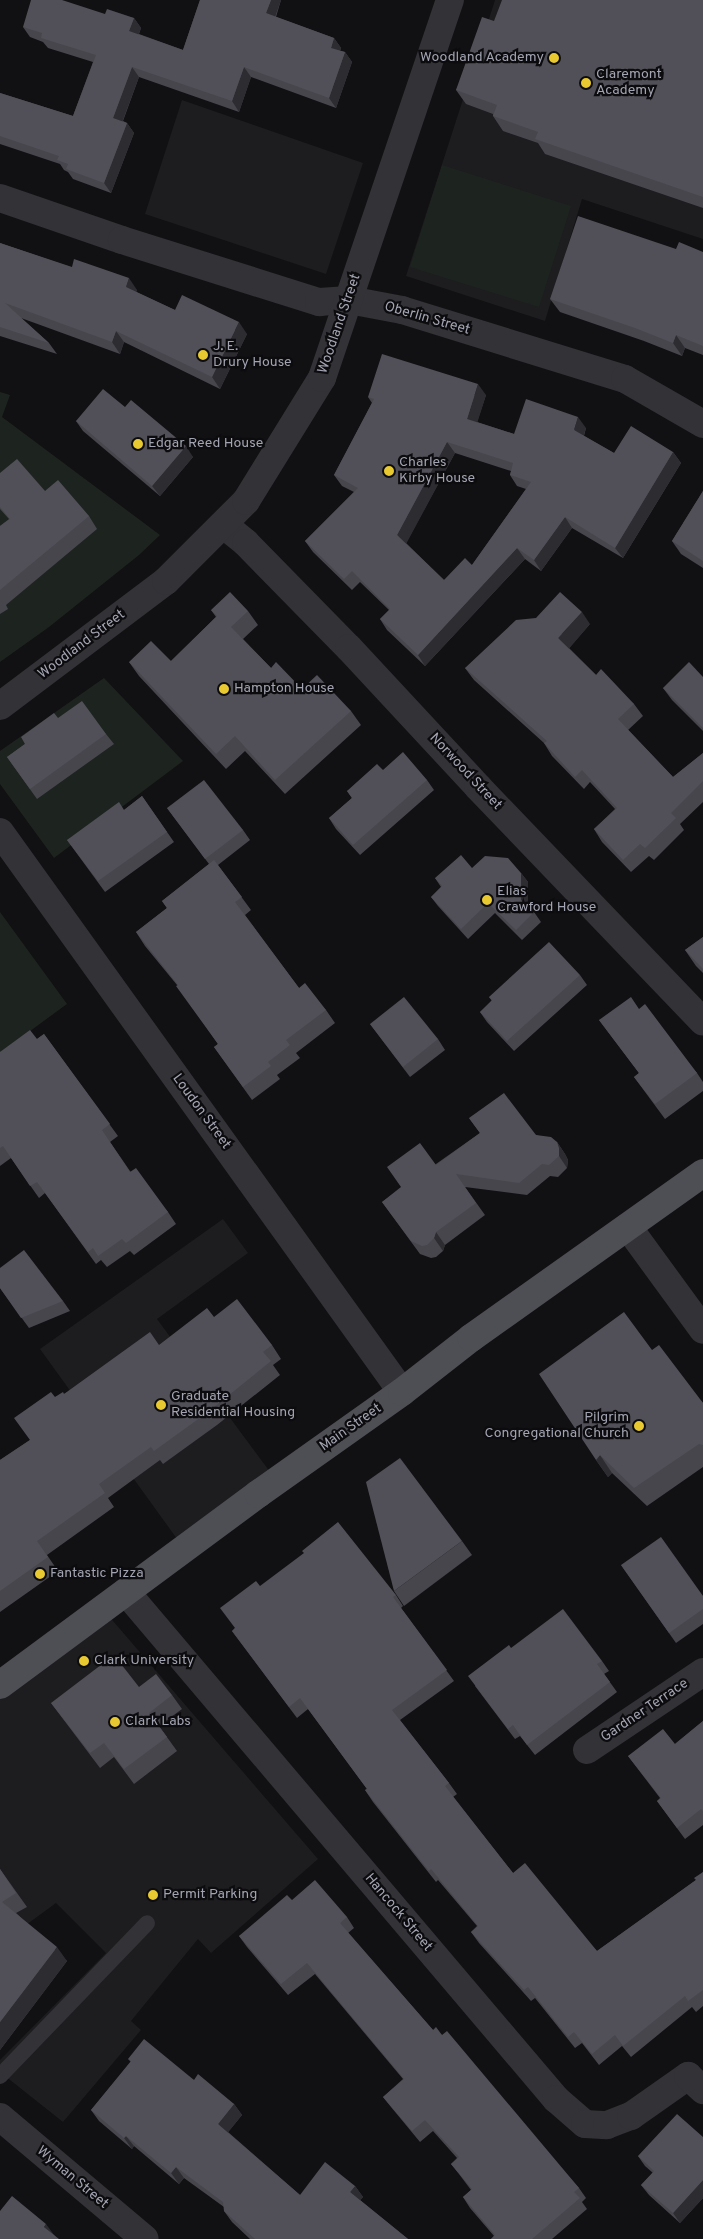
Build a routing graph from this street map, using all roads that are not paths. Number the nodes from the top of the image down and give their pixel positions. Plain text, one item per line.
1 (450, 0) edge
2 (0, 198) edge
3 (349, 300) junction
4 (703, 424) edge
5 (224, 525) junction
6 (0, 706) edge
7 (0, 832) edge
8 (703, 1022) edge
9 (703, 1173) edge
10 (628, 1227) junction
11 (703, 1330) edge
12 (402, 1392) junction
13 (126, 1592) junction
14 (703, 1672) edge
15 (0, 1685) edge
16 (587, 1750) dead end
17 (147, 1924) dead end
18 (0, 2076) edge
19 (698, 2077) edge
20 (0, 2117) edge
21 (145, 2239) edge

1 - 3 street, Woodland Street
2 - 3 street, Oberlin Street
3 - 4 street, Oberlin Street
3 - 5 street, Woodland Street
5 - 6 street, Woodland Street
5 - 8 street, Norwood Street
7 - 12 street, Loudon Street
9 - 10 main road, Main Street
10 - 11 street
10 - 12 main road, Main Street
12 - 13 main road, Main Street
13 - 15 main road, Main Street
13 - 19 street, Hancock Street
14 - 16 street, Gardner Terrace
17 - 18 lane
20 - 21 street, Wyman Street

